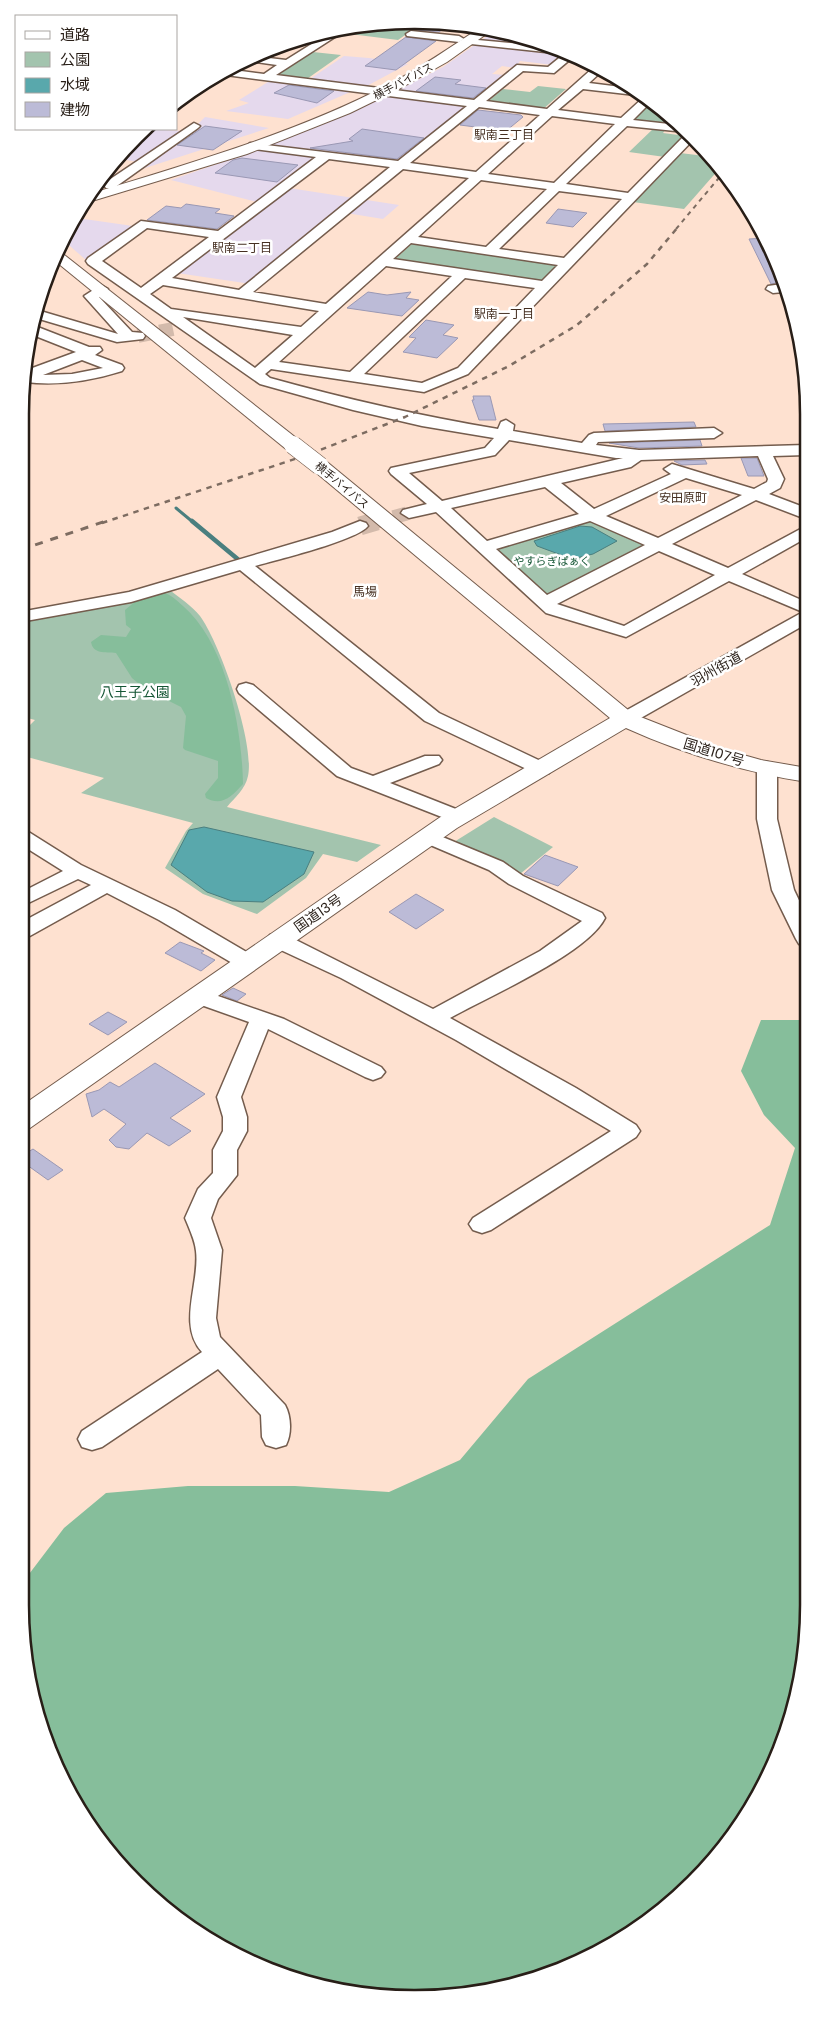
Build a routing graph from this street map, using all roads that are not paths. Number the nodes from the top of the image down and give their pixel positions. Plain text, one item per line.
1 (471, 33) edge
2 (411, 34) dead end
3 (476, 34) edge
4 (322, 40) edge
5 (465, 40) junction
6 (534, 48) edge
7 (290, 50) dead end
8 (305, 52) junction
9 (559, 57) edge
10 (263, 60) edge
11 (288, 63) junction
12 (593, 73) edge
13 (235, 74) edge
14 (265, 78) junction
15 (580, 85) junction
16 (377, 91) junction
17 (624, 91) edge
18 (476, 104) junction
19 (643, 104) edge
20 (551, 112) junction
21 (624, 122) junction
22 (194, 126) dead end
23 (673, 128) edge
24 (686, 141) edge
25 (254, 146) junction
26 (324, 156) junction
27 (400, 166) junction
28 (478, 177) junction
29 (110, 185) junction
30 (103, 187) edge
31 (556, 187) junction
32 (97, 196) edge
33 (632, 197) junction
34 (219, 235) junction
35 (407, 239) junction
36 (488, 251) junction
37 (62, 259) edge
38 (382, 261) junction
39 (569, 262) junction
40 (76, 269) junction
41 (462, 273) junction
42 (160, 280) junction
43 (547, 286) junction
44 (101, 289) junction
45 (142, 294) junction
46 (242, 294) junction
47 (329, 309) junction
48 (170, 314) junction
49 (42, 316) edge
50 (38, 332) edge
51 (303, 332) junction
52 (128, 337) junction
53 (85, 353) junction
54 (267, 364) junction
55 (31, 375) edge
56 (255, 376) junction
57 (31, 377) edge
58 (354, 378) junction
59 (707, 418) dead end
60 (505, 429) junction
61 (714, 433) junction
62 (585, 448) junction
63 (800, 450) edge
64 (763, 451) junction
65 (722, 452) junction
66 (639, 455) junction
67 (685, 473) junction
68 (548, 481) junction
69 (757, 495) junction
70 (438, 506) junction
71 (800, 512) edge
72 (408, 513) tunnel mouth
73 (591, 515) junction
74 (360, 526) tunnel mouth
75 (800, 534) edge
76 (659, 545) junction
77 (483, 547) junction
78 (244, 565) junction
79 (727, 574) junction
80 (545, 603) junction
81 (800, 605) edge
82 (29, 615) edge
83 (800, 620) edge
84 (246, 689) dead end
85 (625, 719) junction
86 (432, 760) dead end
87 (542, 768) junction
88 (767, 768) junction
89 (800, 774) edge
90 (374, 785) junction
91 (459, 817) junction
92 (428, 837) junction
93 (29, 841) edge
94 (78, 871) junction
95 (106, 885) junction
96 (29, 896) edge
97 (800, 925) edge
98 (29, 927) edge
99 (278, 940) junction
100 (247, 962) junction
101 (198, 996) junction
102 (433, 1018) junction
103 (261, 1020) junction
104 (373, 1072) dead end
105 (29, 1115) edge
106 (482, 1224) dead end
107 (220, 1354) junction
108 (276, 1437) dead end
109 (92, 1439) dead end

1 - 5 highway, 横手バイパス
2 - 5 street
3 - 5 highway, 横手バイパス
4 - 8 street
5 - 6 street
5 - 16 highway, 横手バイパス
7 - 8 street
8 - 11 street
9 - 18 street
10 - 11 street
11 - 14 street
12 - 15 street
13 - 14 street
14 - 16 street
15 - 17 street
15 - 20 street
16 - 18 street
16 - 25 highway, 横手バイパス
16 - 29 highway, 横手バイパス
18 - 20 street
18 - 27 street
19 - 21 street
20 - 21 street
20 - 28 street
21 - 23 street
21 - 31 street
22 - 29 street
24 - 33 street
25 - 26 street
25 - 32 highway, 横手バイパス
26 - 27 street
26 - 34 street
27 - 28 street
27 - 46 street
28 - 31 street
28 - 35 street
29 - 30 highway, 横手バイパス
31 - 33 street
31 - 36 street
33 - 39 street
34 - 42 street
34 - 45 street
35 - 36 street
35 - 38 street
36 - 39 street
37 - 40 highway, 横手バイパス
38 - 41 street
38 - 47 street
39 - 43 street
40 - 44 highway, 横手バイパス
40 - 48 street
41 - 43 street
41 - 58 street
42 - 45 street
42 - 46 street
43 - 58 street
44 - 52 street
44 - 85 highway, 横手バイパス, bridge
45 - 48 street
46 - 47 street
47 - 51 street
48 - 51 street
48 - 56 street
49 - 52 street
50 - 53 street
51 - 54 street
52 - 53 street
53 - 55 street
53 - 57 street
54 - 56 street
54 - 58 street
56 - 60 street
59 - 61 street
60 - 62 street
60 - 70 street
61 - 62 street
61 - 65 street
62 - 66 street
63 - 64 street
64 - 65 street
64 - 69 street
65 - 66 street
66 - 67 street
66 - 68 street
67 - 69 street
67 - 73 street
68 - 70 street
68 - 73 street
69 - 71 street
69 - 76 street
70 - 72 street
70 - 77 street
73 - 76 street
73 - 77 street
74 - 78 street
75 - 79 street
76 - 79 street
76 - 80 street
77 - 80 street
78 - 82 street
78 - 87 street
79 - 80 street
79 - 81 street
83 - 85 street, 羽州街道
84 - 90 street
85 - 87 highway, 国道13号
85 - 88 highway, 国道107号
86 - 90 street
87 - 91 highway, 国道13号
88 - 89 highway, 国道107号
88 - 97 street
90 - 91 street
91 - 92 highway, 国道13号
92 - 99 highway, 国道13号
92 - 102 street
93 - 94 street
94 - 95 street
94 - 96 street
95 - 98 street
95 - 100 street
99 - 100 highway, 国道13号
99 - 102 street
100 - 101 highway, 国道13号
101 - 103 street
101 - 105 highway, 国道13号
102 - 106 street
103 - 104 street
103 - 107 street
107 - 108 street
107 - 109 street

